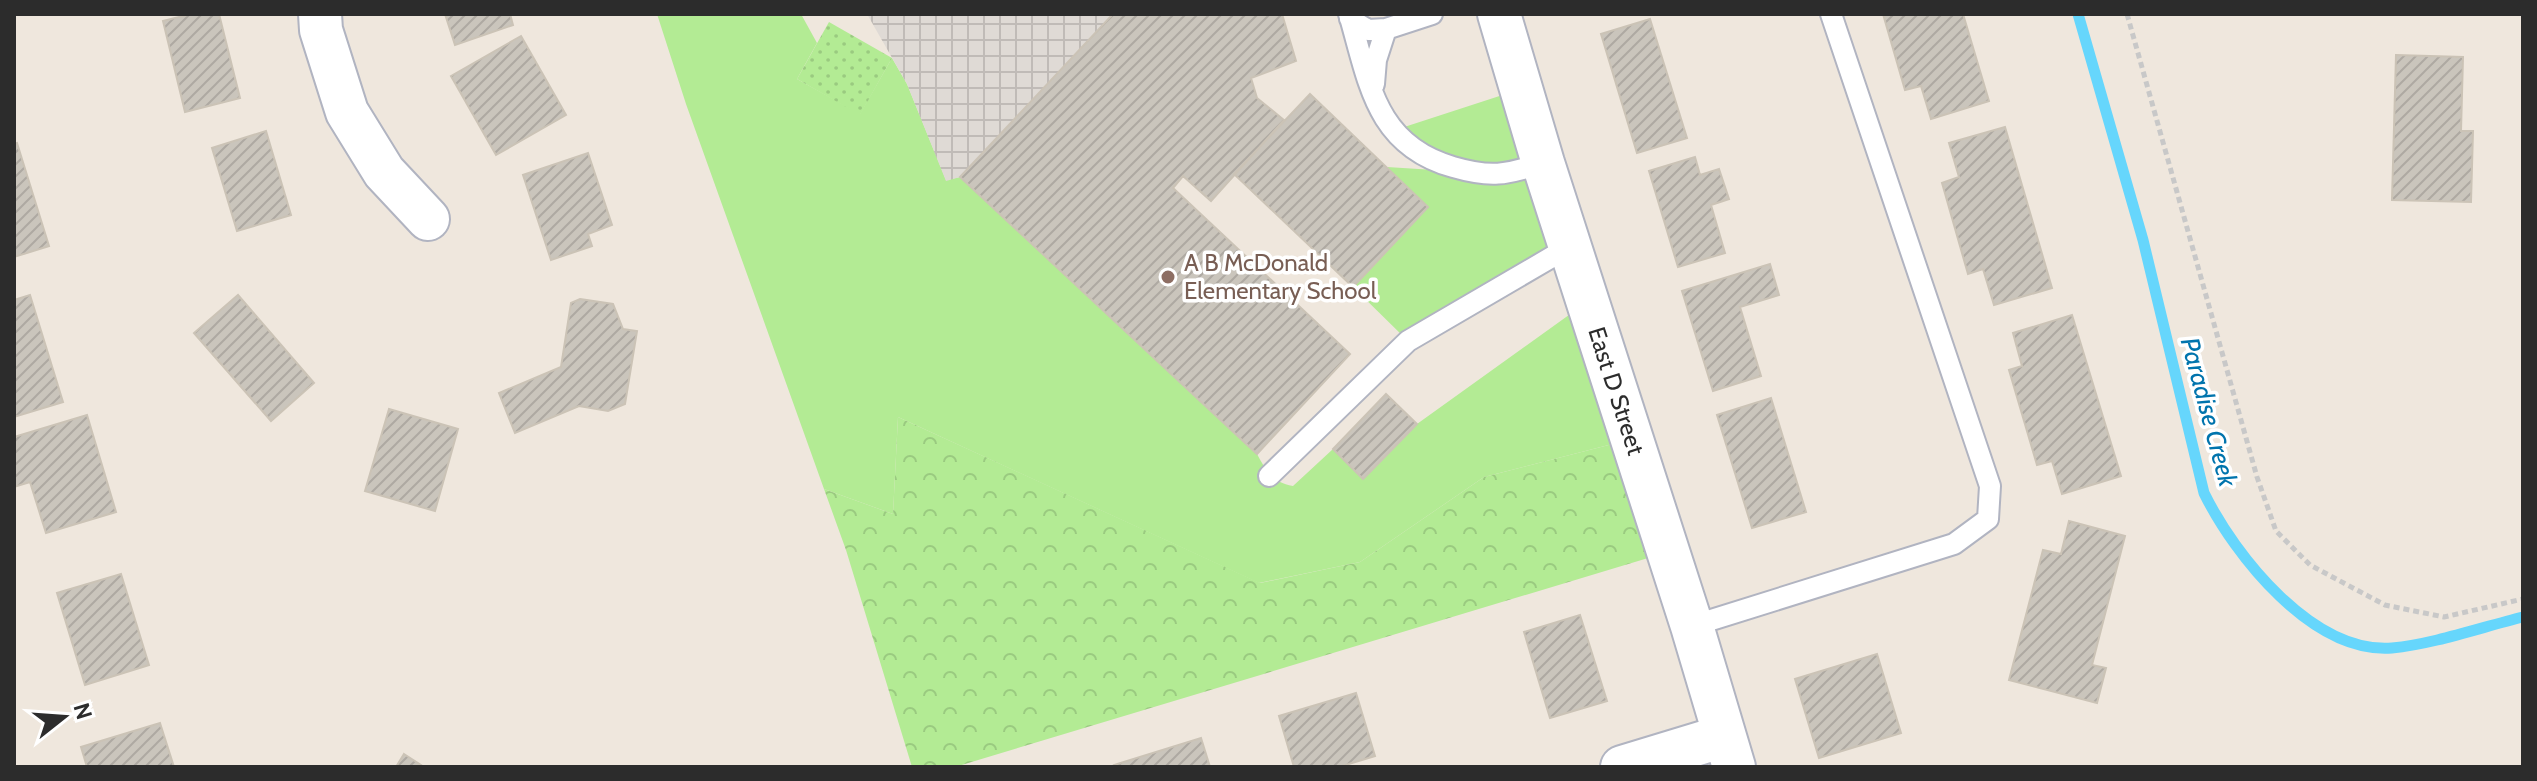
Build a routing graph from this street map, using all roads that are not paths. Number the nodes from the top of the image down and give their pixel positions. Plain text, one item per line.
1 (320, 14) edge
2 (1432, 14) edge
3 (1499, 14) edge
4 (1831, 14) edge
5 (1350, 17) edge
6 (1386, 29) junction
7 (1373, 96) junction
8 (1543, 163) junction
9 (428, 219) dead end
10 (1569, 247) junction
11 (1269, 476) dead end
12 (1692, 626) junction
13 (1729, 752) edge
14 (1622, 767) edge

1 - 9 street
2 - 6 lane
3 - 8 street, East D Street
4 - 12 lane
5 - 6 lane
5 - 7 lane
6 - 7 lane
7 - 8 lane
8 - 10 street, East D Street
10 - 11 lane
10 - 12 street, East D Street
12 - 13 street, East D Street
13 - 14 street

